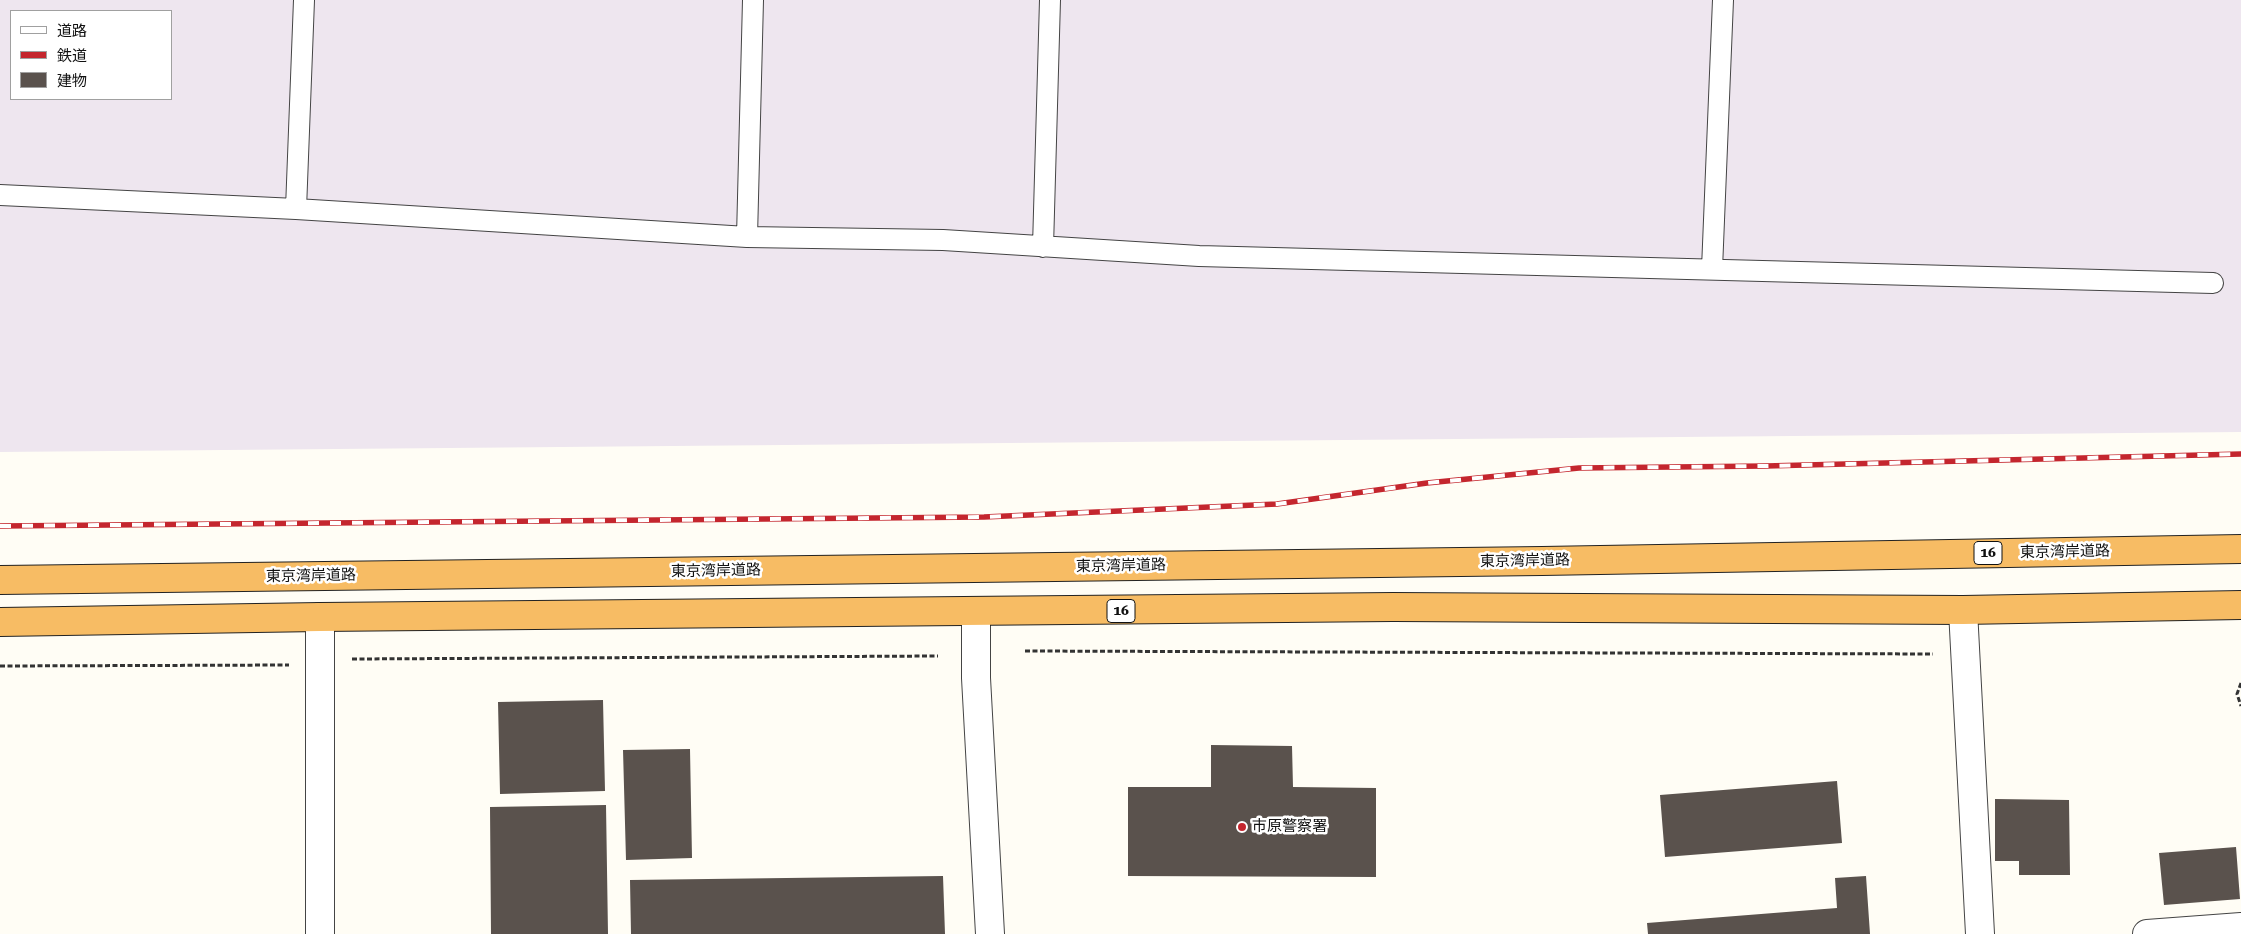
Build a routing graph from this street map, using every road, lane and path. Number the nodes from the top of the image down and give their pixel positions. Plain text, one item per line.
1 (304, 0) edge
2 (753, 0) edge
3 (1050, 0) edge
4 (1722, 0) edge
5 (0, 194) edge
6 (296, 209) junction
7 (747, 237) junction
8 (1043, 246) junction
9 (1712, 269) junction
10 (2213, 283) dead end
11 (2241, 549) edge
12 (0, 580) edge
13 (2241, 606) edge
14 (1963, 610) junction
15 (976, 612) junction
16 (320, 617) junction
17 (0, 622) edge
18 (1026, 651) dead end
19 (1933, 654) dead end
20 (938, 656) dead end
21 (351, 659) dead end
22 (288, 665) dead end
23 (0, 666) edge
24 (2241, 683) edge
25 (2241, 706) edge
26 (2241, 927) edge
27 (320, 934) edge
28 (990, 934) edge
29 (1980, 934) edge
30 (2147, 934) edge

1 - 6 lane
2 - 7 lane
3 - 8 lane
4 - 9 lane
5 - 6 lane
6 - 7 lane
7 - 8 lane
8 - 9 lane
9 - 10 lane
11 - 12 highway, 東京湾岸道路 / 16
13 - 14 highway, 16
14 - 15 highway, 16
14 - 29 street
15 - 16 highway, 16
15 - 28 street
16 - 17 highway, 16
16 - 27 street
18 - 19 path
20 - 21 path
22 - 23 path
24 - 25 path
26 - 30 street

